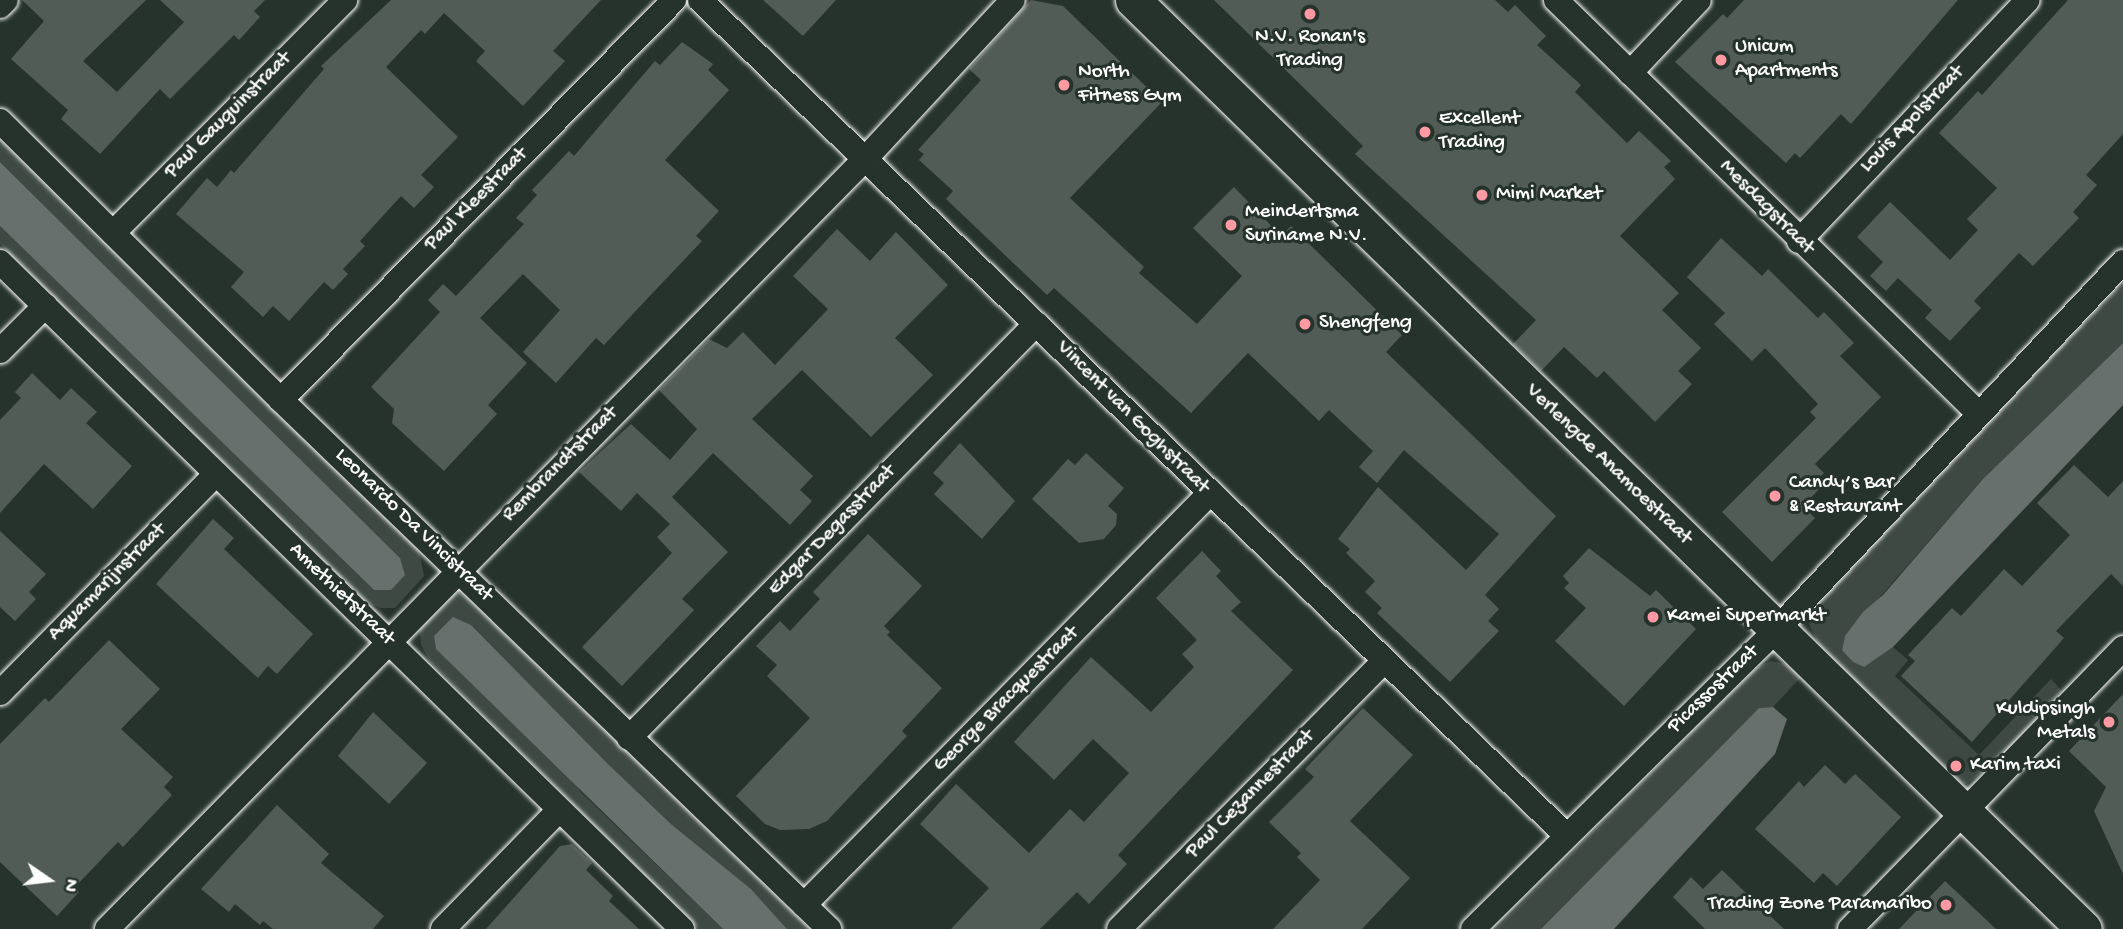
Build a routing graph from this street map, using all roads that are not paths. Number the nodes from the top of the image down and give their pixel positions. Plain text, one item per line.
1 (6, 0) edge
2 (345, 0) edge
3 (674, 0) edge
4 (700, 0) edge
5 (1013, 0) edge
6 (1133, 0) edge
7 (1556, 0) edge
8 (1699, 0) edge
9 (2028, 0) edge
10 (0, 6) edge
11 (1630, 73) junction
12 (0, 121) edge
13 (867, 157) junction
14 (113, 233) junction
15 (1799, 241) junction
16 (0, 262) edge
17 (2123, 262) edge
18 (45, 306) junction
19 (1037, 324) junction
20 (0, 351) edge
21 (281, 400) junction
22 (1978, 413) junction
23 (216, 474) junction
24 (1209, 494) junction
25 (459, 568) junction
26 (1776, 629) junction
27 (388, 641) junction
28 (2123, 648) edge
29 (1383, 662) junction
30 (0, 694) edge
31 (629, 738) junction
32 (559, 810) junction
33 (1964, 811) junction
34 (1566, 835) junction
35 (804, 905) junction
36 (107, 929) edge
37 (443, 929) edge
38 (682, 929) edge
39 (829, 929) edge
40 (1119, 929) edge
41 (1473, 929) edge
42 (1850, 929) edge
43 (2084, 929) edge

1 - 10 street
2 - 14 street, Paul Gauguinstraat
3 - 21 street, Paul Kleestraat
4 - 13 street, Vincent van Goghstraat
5 - 13 street, Rembrandtstraat
6 - 26 street, Verlengde Anamoestraat
7 - 11 street, Mesdagstraat
8 - 11 street
9 - 15 street, Louis Apolstraat
11 - 15 street, Mesdagstraat
12 - 14 street, Leonardo Da Vincistraat
13 - 19 street, Vincent van Goghstraat
13 - 25 street, Rembrandtstraat
14 - 21 street, Leonardo Da Vincistraat
15 - 22 street, Mesdagstraat
16 - 18 street, Amethietstraat
17 - 22 street, Picassostraat
18 - 20 street
18 - 23 street, Amethietstraat
19 - 24 street, Vincent van Goghstraat
19 - 31 street, Edgar Degasstraat
21 - 25 street, Leonardo Da Vincistraat
22 - 26 street, Picassostraat
23 - 27 street, Amethietstraat
23 - 30 street, Aquamarijnstraat
24 - 29 street, Vincent van Goghstraat
24 - 35 street, George Bracquestraat
25 - 27 street, Rembrandtstraat
25 - 31 street, Leonardo Da Vincistraat
26 - 33 street, Verlengde Anamoestraat
26 - 34 street, Picassostraat
27 - 32 street, Amethietstraat
27 - 36 street, Rembrandtstraat
28 - 33 street
29 - 34 street, Vincent van Goghstraat
29 - 40 street, Paul Cezannestraat
31 - 35 street, Leonardo Da Vincistraat
32 - 37 street
32 - 38 street, Amethietstraat
33 - 42 street
33 - 43 street, Verlengde Anamoestraat
34 - 41 street, Picassostraat
35 - 39 street, Leonardo Da Vincistraat

